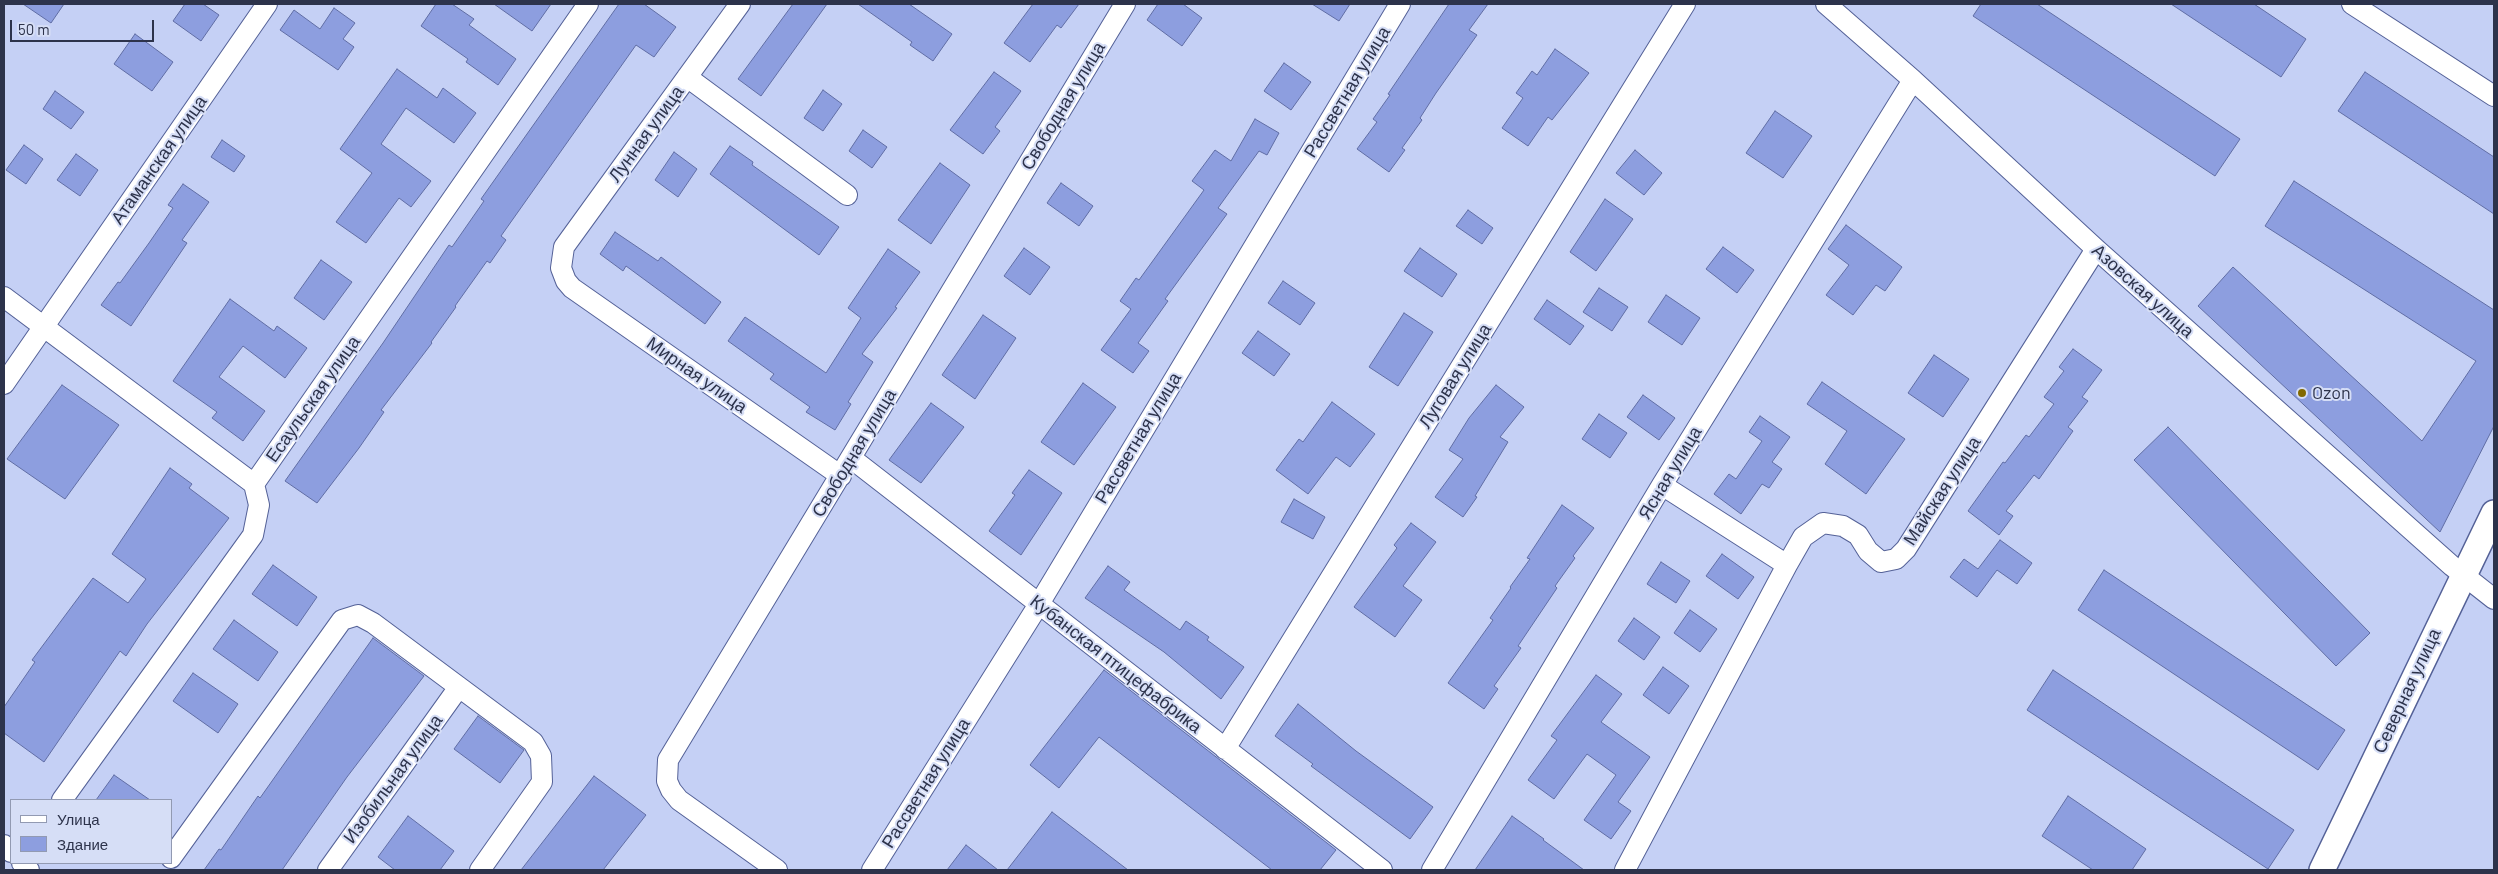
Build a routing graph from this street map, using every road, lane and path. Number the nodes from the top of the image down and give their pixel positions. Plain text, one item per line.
1 (267, 4) edge
2 (588, 4) edge
3 (740, 4) edge
4 (1125, 4) edge
5 (1400, 4) edge
6 (1685, 4) edge
7 (1826, 4) edge
8 (2352, 4) edge
9 (687, 77) junction
10 (1913, 80) junction
11 (2494, 96) edge
12 (847, 195) dead end
13 (2096, 249) junction
14 (561, 268) joint
15 (4, 297) edge
16 (47, 322) junction
17 (4, 384) edge
18 (846, 467) junction
19 (254, 484) junction
20 (1662, 485) junction
21 (2494, 513) edge
22 (1787, 565) junction
23 (2463, 575) junction
24 (2494, 599) edge
25 (1039, 604) junction
26 (459, 687) junction
27 (1225, 749) junction
28 (63, 799) edge
29 (172, 857) edge
30 (328, 870) edge
31 (480, 870) edge
32 (777, 870) edge
33 (872, 870) edge
34 (1382, 870) edge
35 (1432, 870) edge
36 (1625, 870) edge
37 (2322, 870) edge

1 - 16 street, Атаманская улица
2 - 19 street, Есаульская улица
3 - 9 street, Лунная улица
4 - 18 street, Свободная улица
5 - 25 street, Рассветная улица
6 - 27 street, Луговая улица
7 - 10 street, Азовская улица
8 - 11 street
9 - 12 street
9 - 14 street, Лунная улица
10 - 13 street, Азовская улица
10 - 20 street, Ясная улица
13 - 22 street, Майская улица
13 - 23 street, Азовская улица
14 - 18 street, Мирная улица
15 - 16 street
16 - 17 street, Атаманская улица
16 - 19 street
18 - 25 street, Кубанская птицефабрика
18 - 32 street, Свободная улица
19 - 28 street
20 - 22 street
20 - 35 street, Ясная улица
21 - 23 street, Северная улица
22 - 36 street
23 - 24 street, Азовская улица
23 - 37 street, Северная улица
25 - 27 street, Кубанская птицефабрика
25 - 33 street, Рассветная улица
26 - 29 street
26 - 30 street, Изобильная улица
26 - 31 street
27 - 34 street, Кубанская птицефабрика

